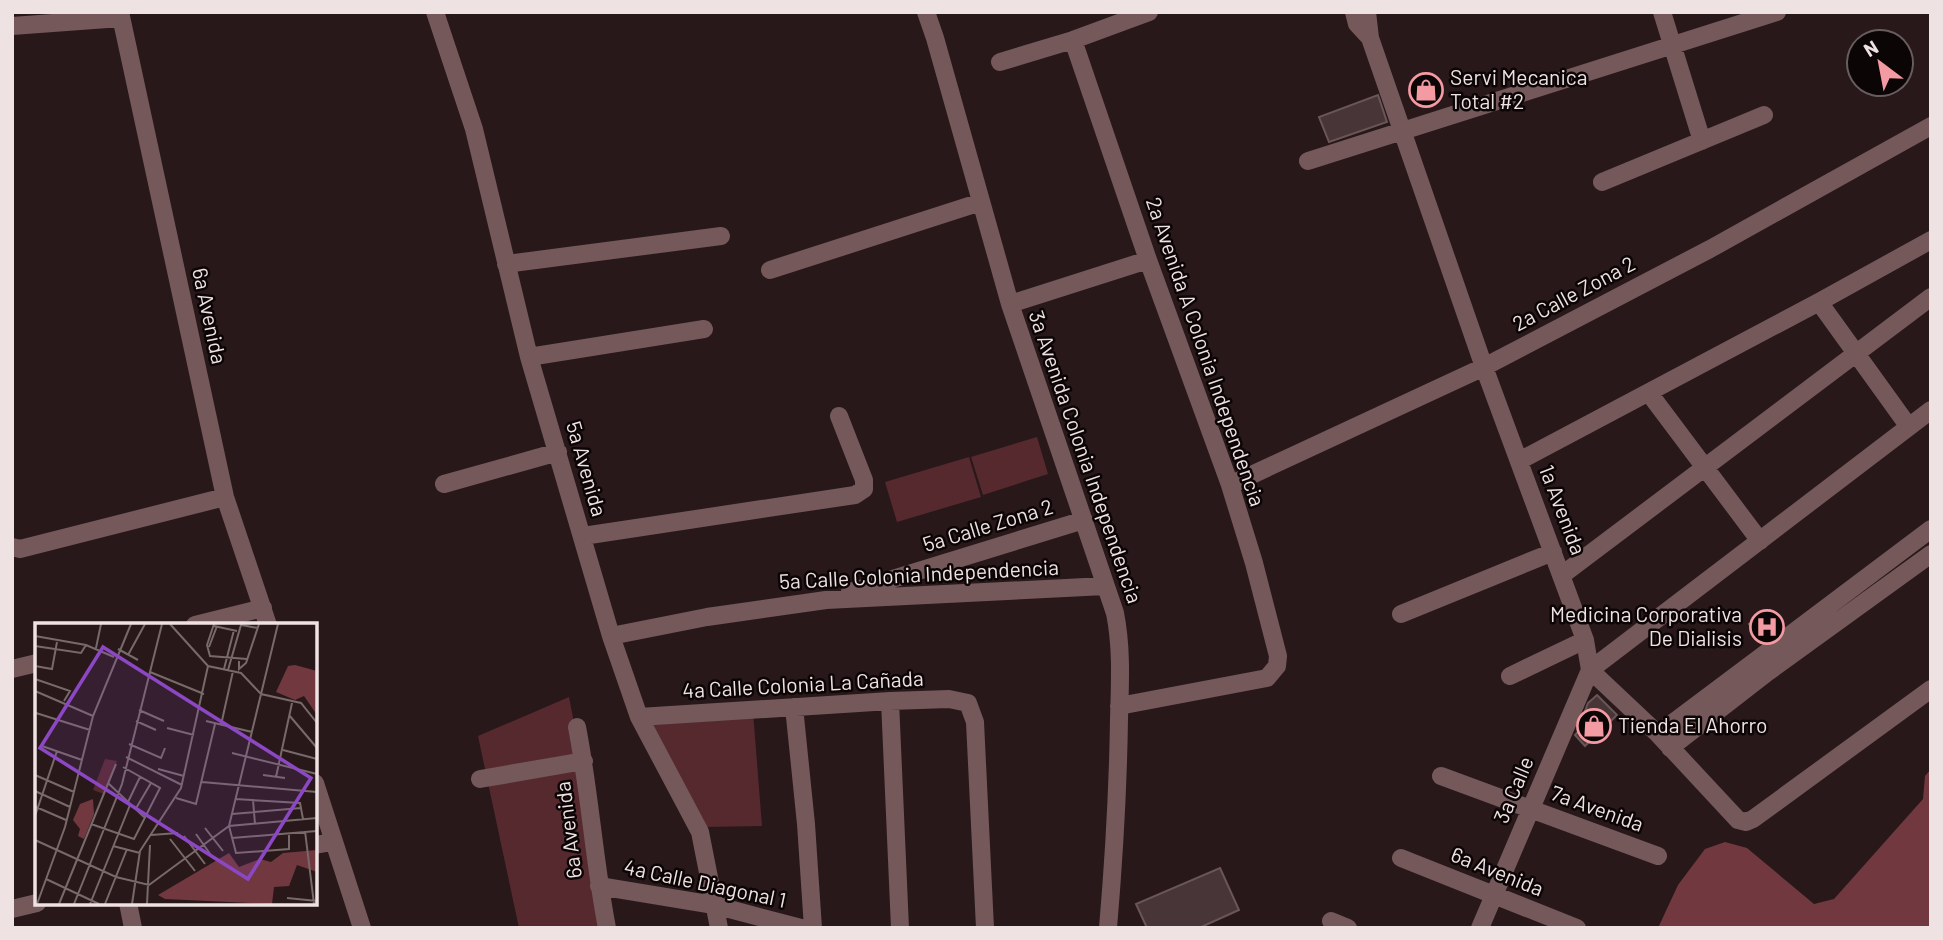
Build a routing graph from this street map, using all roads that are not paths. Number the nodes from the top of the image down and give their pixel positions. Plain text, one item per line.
1 (435, 12) edge
2 (926, 12) edge
3 (1149, 12) edge
4 (1354, 12) edge
5 (1367, 12) edge
6 (1661, 12) edge
7 (1776, 12) edge
8 (120, 15) edge
9 (1115, 18) edge
10 (12, 26) edge
11 (1370, 38) junction
12 (1073, 40) junction
13 (1672, 45) junction
14 (1000, 62) dead end
15 (1764, 115) dead end
16 (1931, 126) edge
17 (1402, 130) junction
18 (1702, 141) junction
19 (1308, 161) dead end
20 (1602, 182) dead end
21 (981, 202) junction
22 (721, 236) dead end
23 (1931, 240) edge
24 (1148, 260) junction
25 (506, 264) junction
26 (769, 270) dead end
27 (1931, 297) edge
28 (1819, 302) junction
29 (1010, 304) junction
30 (704, 329) dead end
31 (1855, 353) junction
32 (529, 357) junction
33 (1484, 367) junction
34 (1649, 393) junction
35 (1931, 411) edge
36 (839, 416) dead end
37 (1909, 427) junction
38 (558, 452) junction
39 (1519, 461) junction
40 (1704, 466) junction
41 (444, 484) dead end
42 (1230, 485) junction
43 (225, 497) junction
44 (1084, 520) junction
45 (1931, 529) edge
46 (583, 536) junction
47 (1760, 541) junction
48 (12, 547) edge
49 (1553, 552) junction
50 (1931, 554) edge
51 (1562, 575) junction
52 (1105, 586) junction
53 (1859, 594) junction
54 (826, 600) junction
55 (1401, 614) dead end
56 (266, 617) edge
57 (213, 623) edge
58 (611, 636) junction
59 (1585, 640) junction
60 (35, 663) edge
61 (1763, 665) junction
62 (12, 669) edge
63 (1590, 670) junction
64 (1510, 676) dead end
65 (1931, 689) edge
66 (890, 701) junction
67 (1119, 706) junction
68 (794, 707) junction
69 (639, 717) junction
70 (577, 727) dead end
71 (1658, 734) junction
72 (1670, 748) junction
73 (584, 761) junction
74 (1441, 776) dead end
75 (480, 779) dead end
76 (317, 796) edge
77 (1531, 809) junction
78 (324, 843) edge
79 (1658, 856) dead end
80 (1401, 858) dead end
81 (599, 886) junction
82 (1492, 896) junction
83 (35, 903) edge
84 (128, 905) edge
85 (714, 905) junction
86 (12, 909) edge
87 (133, 928) edge
88 (362, 928) edge
89 (607, 928) edge
90 (719, 928) edge
91 (801, 928) edge
92 (813, 928) edge
93 (900, 928) edge
94 (985, 928) edge
95 (1108, 928) edge
96 (1480, 928) edge
97 (1577, 928) edge

1 - 25 street, 5a Avenida
2 - 21 street, 3a Avenida Colonia Independencia
3 - 9 street
4 - 11 street
5 - 11 street
6 - 13 street
7 - 13 street
8 - 10 street
8 - 43 street, 6a Avenida
9 - 12 street
11 - 17 street, 1a Avenida
12 - 14 street
12 - 24 street, 2a Avenida A Colonia Independencia
13 - 17 street
13 - 18 street
15 - 18 street
16 - 33 street, 2a Calle Zona 2
17 - 19 street
17 - 33 street, 1a Avenida
18 - 20 street
21 - 26 street
21 - 29 street, 3a Avenida Colonia Independencia
22 - 25 street
23 - 28 street
24 - 29 street
24 - 42 street, 2a Avenida A Colonia Independencia
25 - 32 street, 5a Avenida
27 - 31 street
28 - 31 street
28 - 34 street
29 - 44 street, 3a Avenida Colonia Independencia
30 - 32 street
31 - 37 street
31 - 40 street
32 - 38 street, 5a Avenida
33 - 39 street, 1a Avenida
33 - 42 street, 2a Calle Zona 2
34 - 39 street
34 - 40 street
35 - 37 street
36 - 46 street
37 - 47 street
38 - 41 street
38 - 46 street, 5a Avenida
39 - 49 street, 1a Avenida
40 - 47 street
40 - 51 street
42 - 67 street, 2a Avenida A Colonia Independencia
43 - 48 street
43 - 56 street, 6a Avenida
44 - 52 street, 3a Avenida Colonia Independencia
44 - 54 street, 5a Calle Zona 2
45 - 53 street
46 - 58 street, 5a Avenida
47 - 63 street
49 - 51 street, 1a Avenida
49 - 55 street
50 - 53 street
51 - 59 street, 1a Avenida
52 - 54 street, 5a Calle Colonia Independencia
52 - 67 street, 3a Avenida Colonia Independencia
53 - 61 street
54 - 58 street, 5a Calle Colonia Independencia
56 - 57 street
58 - 69 street, 5a Avenida
59 - 63 street, 1a Avenida
59 - 64 street
60 - 62 street
61 - 71 street
61 - 72 street
63 - 71 street
63 - 77 street, 3a Calle
65 - 72 street
66 - 68 street, 4a Calle Colonia La Cañada
66 - 93 street
66 - 94 street, 4a Calle Colonia La Cañada
67 - 95 street, 3a Avenida Colonia Independencia
68 - 69 street, 4a Calle Colonia La Cañada
68 - 92 street
69 - 85 street, 5a Avenida
70 - 73 street, 6a Avenida
71 - 72 street
73 - 75 street
73 - 81 street, 6a Avenida
74 - 77 street, 7a Avenida
76 - 78 street
77 - 79 street, 7a Avenida
77 - 82 street, 3a Calle
78 - 88 street
80 - 82 street, 6a Avenida
81 - 85 street, 4a Calle Diagonal 1
81 - 89 street, 6a Avenida
82 - 96 street, 3a Calle
82 - 97 street, 6a Avenida
83 - 86 street
84 - 87 street
85 - 90 street, 5a Avenida
85 - 91 street, 4a Calle Diagonal 1

